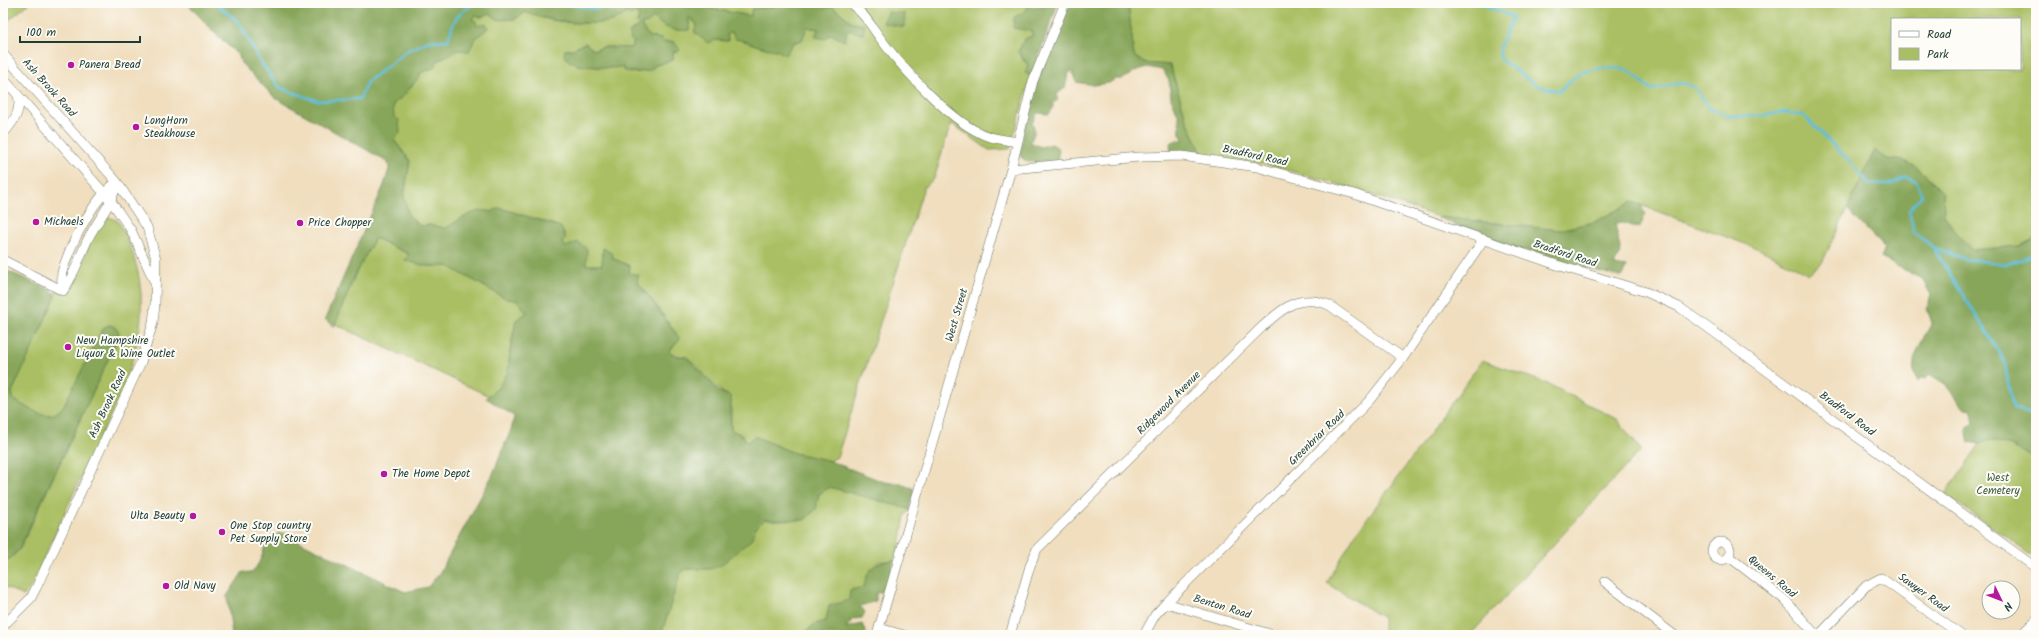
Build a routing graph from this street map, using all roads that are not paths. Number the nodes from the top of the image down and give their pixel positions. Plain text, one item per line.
1 (850, 3) edge
2 (1065, 3) edge
3 (3, 54) edge
4 (3, 78) edge
5 (18, 95) junction
6 (3, 134) edge
7 (1017, 142) junction
8 (1011, 169) junction
9 (117, 182) junction
10 (104, 192) junction
11 (112, 201) junction
12 (1484, 239) junction
13 (3, 260) edge
14 (155, 284) junction
15 (63, 291) junction
16 (1403, 358) junction
17 (1728, 556) dead end
18 (2036, 568) edge
19 (1605, 582) dead end
20 (1166, 603) junction
21 (2036, 620) edge
22 (3, 626) edge
23 (878, 631) edge
24 (1270, 634) dead end
25 (904, 635) edge
26 (1010, 635) edge
27 (1144, 635) edge
28 (1674, 635) edge
29 (1818, 635) edge
30 (1961, 635) edge
31 (2021, 635) edge

1 - 7 street
2 - 7 street, West Street
3 - 9 street, Ash Brook Road
4 - 5 street
5 - 6 street
5 - 10 street
7 - 8 street, West Street
8 - 12 street, Bradford Road
8 - 23 street, West Street
9 - 10 street
9 - 11 street
9 - 14 street, Ash Brook Road
10 - 11 street
10 - 15 street
11 - 14 street
11 - 15 street
12 - 16 street, Greenbriar Road
12 - 18 street, Bradford Road
13 - 15 street
14 - 22 street, Ash Brook Road
16 - 20 street, Greenbriar Road
16 - 26 street, Ridgewood Avenue
17 - 29 street, Queens Road
19 - 28 street
20 - 24 street, Benton Road
20 - 27 street, Greenbriar Road
21 - 31 street
23 - 25 street
29 - 30 street, Sawyer Road

